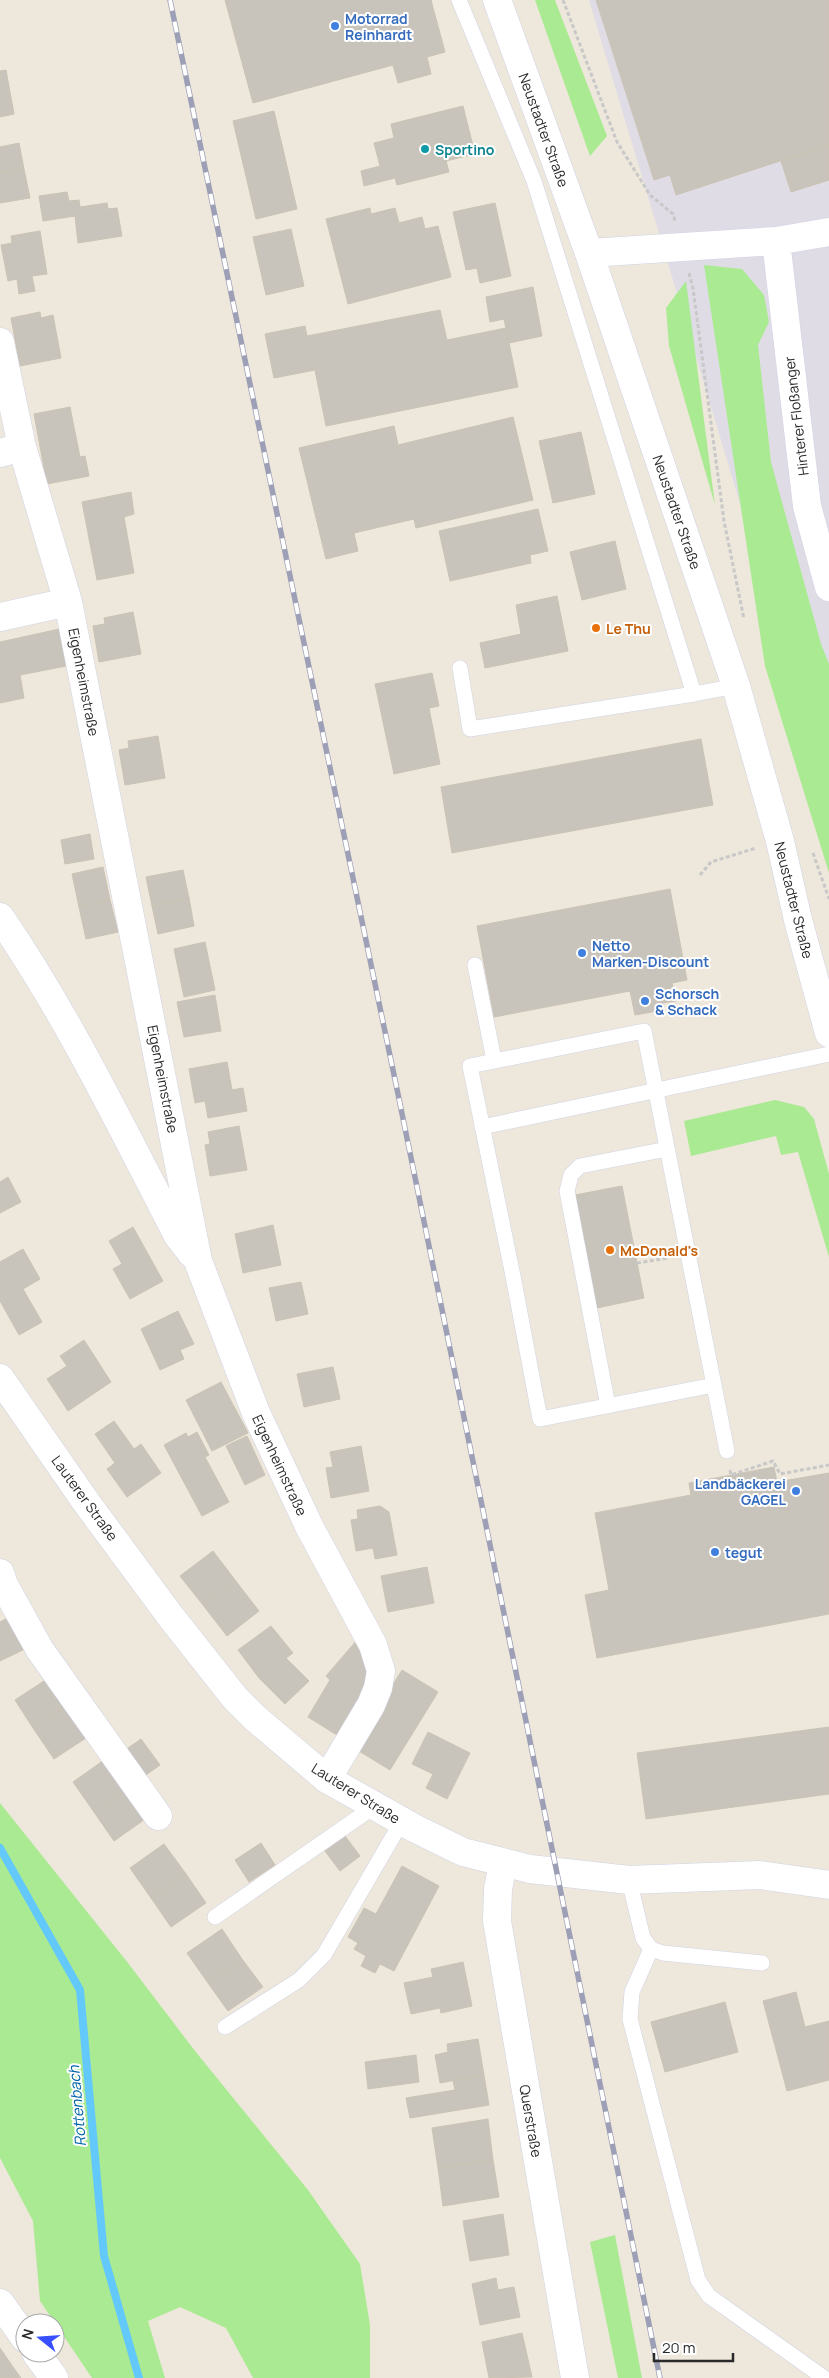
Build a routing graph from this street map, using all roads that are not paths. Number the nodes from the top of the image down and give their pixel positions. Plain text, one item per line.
1 (459, 0) edge
2 (497, 0) edge
3 (829, 232) edge
4 (776, 241) junction
5 (589, 253) junction
6 (0, 342) edge
7 (11, 450) edge
8 (829, 587) edge
9 (68, 602) junction
10 (0, 617) edge
11 (460, 668) dead end
12 (736, 686) junction
13 (694, 694) junction
14 (0, 917) edge
15 (475, 965) dead end
16 (829, 1033) edge
17 (829, 1054) edge
18 (494, 1060) junction
19 (655, 1091) junction
20 (482, 1127) junction
21 (667, 1149) junction
22 (198, 1261) junction
23 (0, 1378) edge
24 (714, 1385) junction
25 (608, 1406) junction
26 (727, 1451) dead end
27 (0, 1573) edge
28 (328, 1779) junction
29 (375, 1806) junction
30 (158, 1816) dead end
31 (402, 1821) junction
32 (503, 1863) junction
33 (629, 1880) junction
34 (829, 1885) edge
35 (216, 1917) dead end
36 (651, 1949) junction
37 (762, 1963) dead end
38 (225, 2028) dead end
39 (0, 2304) edge
40 (15, 2324) edge
41 (43, 2363) edge
42 (823, 2377) edge
43 (54, 2378) edge
44 (575, 2378) edge

1 - 13 lane
2 - 5 street, Neustadter Straße
3 - 4 street
4 - 5 street
4 - 8 street, Hinterer Floßanger
5 - 12 street, Neustadter Straße
6 - 7 street, Eigenheimstraße
7 - 9 street, Eigenheimstraße
9 - 10 street
9 - 22 street, Eigenheimstraße
11 - 13 lane
12 - 13 lane
12 - 16 street, Neustadter Straße
14 - 22 street
15 - 18 lane
17 - 19 lane
18 - 19 lane
18 - 20 lane
19 - 20 lane
19 - 21 lane
20 - 25 lane
21 - 24 lane
21 - 25 lane
22 - 28 street, Eigenheimstraße
23 - 28 street, Lauterer Straße
24 - 25 lane
24 - 26 lane
27 - 30 street
28 - 29 street, Lauterer Straße
29 - 31 street, Lauterer Straße
29 - 35 lane
31 - 32 street, Lauterer Straße
31 - 38 lane
32 - 33 street, Lauterer Straße
32 - 44 street, Querstraße
33 - 34 street, Lauterer Straße
33 - 36 lane
36 - 37 lane
36 - 42 lane
39 - 40 street
41 - 43 street

